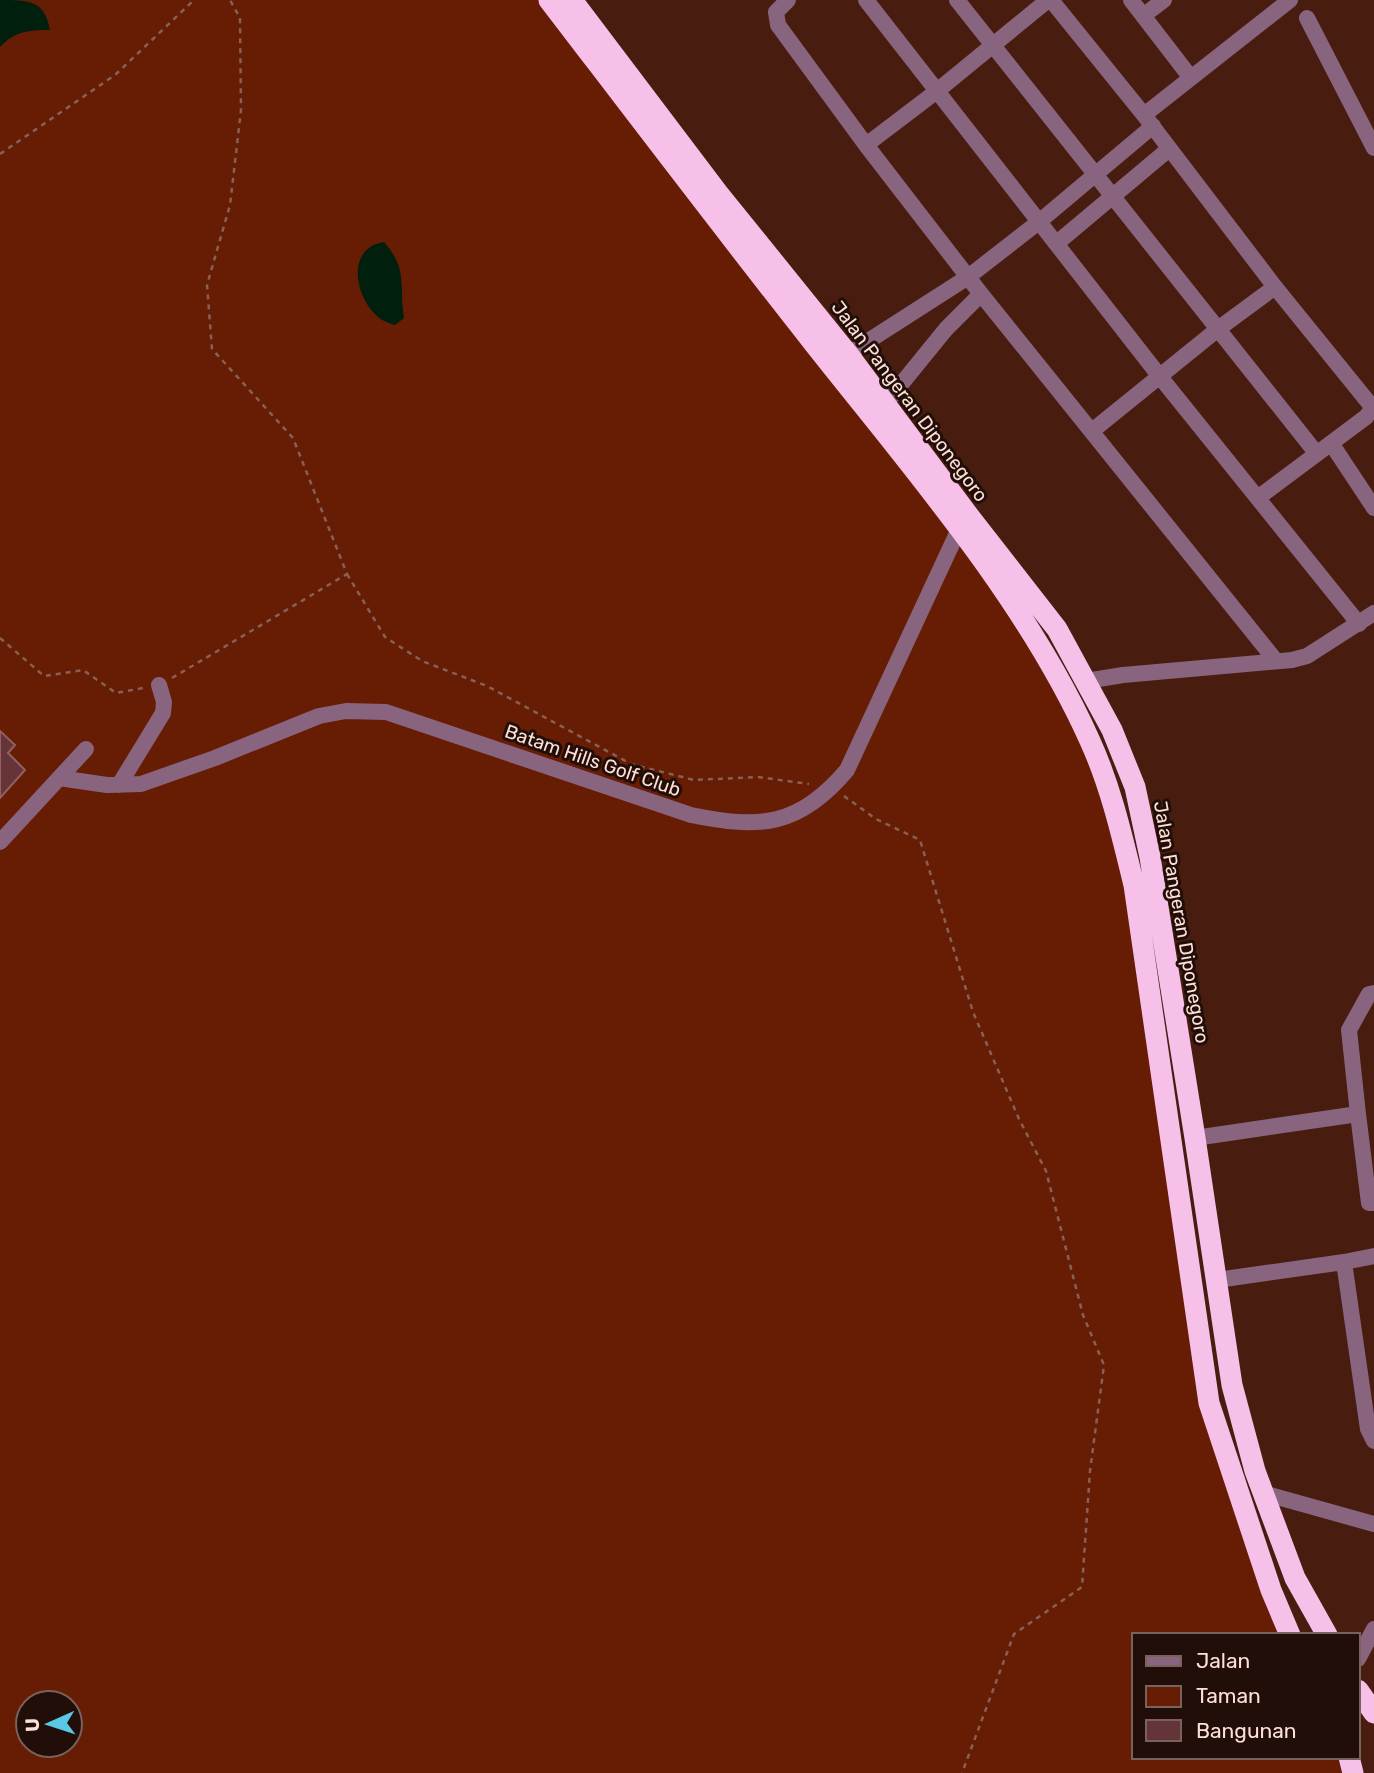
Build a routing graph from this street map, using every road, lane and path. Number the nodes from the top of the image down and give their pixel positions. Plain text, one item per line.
1 (194, 0) edge
2 (230, 0) edge
3 (549, 0) edge
4 (572, 0) edge
5 (789, 0) edge
6 (866, 0) edge
7 (957, 0) edge
8 (1049, 0) edge
9 (1131, 0) edge
10 (1164, 0) edge
11 (1290, 0) edge
12 (1143, 16) junction
13 (1307, 18) dead end
14 (992, 46) junction
15 (1191, 78) junction
16 (937, 92) junction
17 (1148, 120) junction
18 (866, 145) junction
19 (1374, 148) edge
20 (1169, 149) junction
21 (0, 154) edge
22 (1094, 174) junction
23 (1112, 197) junction
24 (1040, 221) junction
25 (1057, 243) junction
26 (968, 277) junction
27 (1275, 287) junction
28 (981, 295) junction
29 (1218, 329) junction
30 (848, 354) junction
31 (1161, 378) junction
32 (885, 404) junction
33 (1374, 408) edge
34 (1092, 431) junction
35 (1331, 443) junction
36 (1317, 454) junction
37 (1259, 497) junction
38 (1374, 508) edge
39 (959, 529) junction
40 (347, 574) junction
41 (1374, 613) edge
42 (1359, 624) junction
43 (0, 638) edge
44 (1276, 661) junction
45 (1086, 681) junction
46 (159, 685) junction
47 (86, 749) dead end
48 (59, 778) junction
49 (119, 785) junction
50 (832, 788) junction
51 (0, 842) edge
52 (1374, 993) edge
53 (1358, 1114) junction
54 (1195, 1138) junction
55 (1374, 1203) edge
56 (1374, 1256) edge
57 (1344, 1262) junction
58 (1217, 1280) junction
59 (1374, 1441) edge
60 (1263, 1493) junction
61 (1374, 1524) edge
62 (1374, 1629) edge
63 (1289, 1633) edge
64 (1326, 1633) edge
65 (1360, 1655) edge
66 (1360, 1693) edge
67 (1374, 1713) edge
68 (962, 1773) edge

1 - 21 path
2 - 40 path
3 - 39 highway, Jalan Pangeran Diponegoro
4 - 30 highway, Jalan Pangeran Diponegoro
5 - 18 street
6 - 16 street
7 - 14 street
8 - 14 street
8 - 17 street
9 - 12 street
10 - 12 street
11 - 15 street
12 - 15 street
13 - 19 street
14 - 16 street
14 - 22 street
15 - 17 street
16 - 18 street
16 - 24 street
17 - 20 street
17 - 22 street
18 - 26 street
20 - 23 street
20 - 27 street
22 - 23 street
22 - 24 street
23 - 25 street
23 - 29 street
24 - 25 street
24 - 26 street
25 - 31 street
26 - 28 street
26 - 30 street
27 - 29 street
27 - 33 street
28 - 32 street
28 - 34 street
29 - 31 street
29 - 36 street
30 - 32 highway, Jalan Pangeran Diponegoro
31 - 34 street
31 - 37 street
32 - 45 highway, Jalan Pangeran Diponegoro
33 - 35 street
34 - 44 street
35 - 36 street
35 - 38 street
36 - 37 street
37 - 42 street
39 - 50 street, Batam Hills Golf Club
39 - 63 highway, Jalan Pangeran Diponegoro
40 - 46 path
40 - 50 path
41 - 42 street
42 - 44 street
43 - 46 path
44 - 45 street
45 - 54 highway, Jalan Pangeran Diponegoro
46 - 49 street
47 - 48 street
48 - 49 street, Batam Hills Golf Club
48 - 51 street
49 - 50 street, Batam Hills Golf Club
50 - 68 path
52 - 53 street
53 - 54 street
53 - 55 street
54 - 58 highway, Jalan Pangeran Diponegoro
56 - 57 street
57 - 58 street
57 - 59 street
58 - 60 highway, Jalan Pangeran Diponegoro
60 - 61 street
60 - 64 highway, Jalan Pangeran Diponegoro
62 - 65 street
66 - 67 highway

